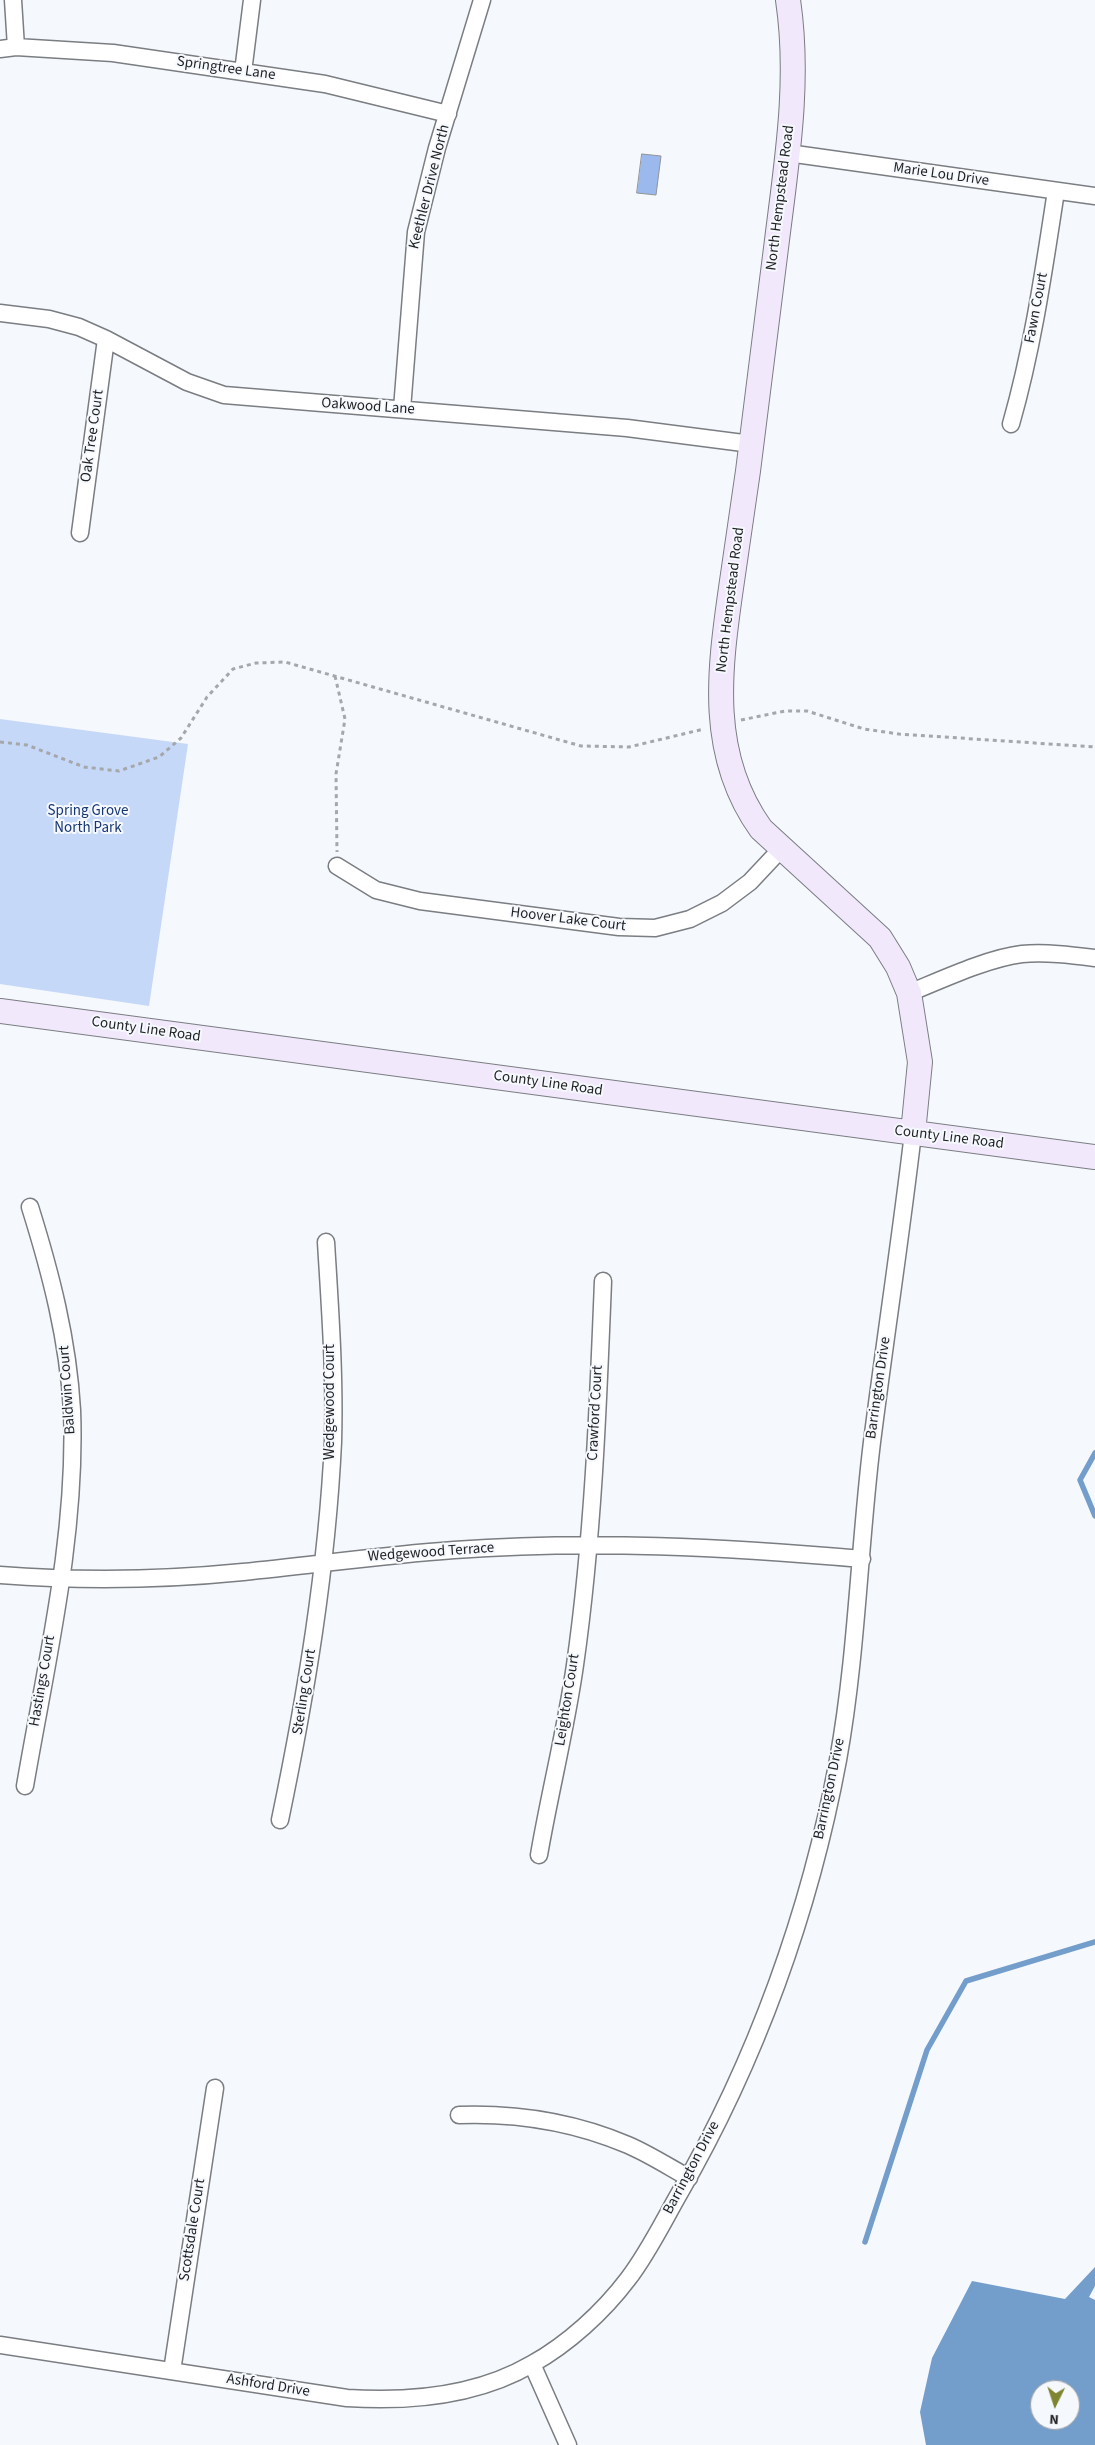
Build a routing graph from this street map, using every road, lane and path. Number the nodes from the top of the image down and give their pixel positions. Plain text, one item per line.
1 (13, 0) edge
2 (252, 0) edge
3 (482, 0) edge
4 (788, 0) edge
5 (8, 48) edge
6 (243, 72) junction
7 (448, 114) junction
8 (788, 153) junction
9 (1056, 191) junction
10 (1095, 196) edge
11 (0, 313) edge
12 (106, 338) junction
13 (402, 409) junction
14 (1011, 424) dead end
15 (751, 444) junction
16 (80, 533) dead end
17 (335, 676) junction
18 (724, 724) junction
19 (0, 742) edge
20 (1095, 747) edge
21 (781, 850) junction
22 (337, 866) joint
23 (1095, 958) edge
24 (909, 992) junction
25 (0, 1011) edge
26 (913, 1133) junction
27 (1095, 1157) edge
28 (30, 1207) dead end
29 (326, 1242) dead end
30 (603, 1281) dead end
31 (589, 1544) junction
32 (862, 1559) junction
33 (322, 1562) junction
34 (0, 1575) edge
35 (61, 1577) junction
36 (26, 1786) dead end
37 (280, 1820) dead end
38 (539, 1854) dead end
39 (214, 2088) dead end
40 (459, 2115) dead end
41 (689, 2178) junction
42 (0, 2345) edge
43 (532, 2364) junction
44 (172, 2371) junction
45 (568, 2445) edge

1 - 5 street
2 - 6 street
3 - 7 street, Keethler Drive North
4 - 8 street, North Hempstead Road
5 - 6 street, Springtree Lane
6 - 7 street, Springtree Lane
7 - 13 street, Keethler Drive North
8 - 9 street, Marie Lou Drive
8 - 15 street, North Hempstead Road
9 - 10 street, Marie Lou Drive
9 - 14 street, Fawn Court
11 - 12 street, Oakwood Lane
12 - 13 street, Oakwood Lane
12 - 16 street, Oak Tree Court
13 - 15 street, Oakwood Lane
15 - 18 street, North Hempstead Road
17 - 18 path
17 - 19 path
17 - 22 path
18 - 20 path
18 - 21 street, North Hempstead Road
21 - 22 street, Hoover Lake Court
21 - 24 street, North Hempstead Road
23 - 24 street
24 - 26 street, North Hempstead Road
25 - 26 street, County Line Road
26 - 27 street, County Line Road
26 - 32 street, Barrington Drive
28 - 35 street, Baldwin Court
29 - 33 street, Wedgewood Court
30 - 31 street, Crawford Court
31 - 32 street, Wedgewood Terrace
31 - 33 street, Wedgewood Terrace
31 - 38 street, Leighton Court
32 - 41 street, Barrington Drive
33 - 35 street, Wedgewood Terrace
33 - 37 street, Sterling Court
34 - 35 street, Wedgewood Terrace
35 - 36 street, Hastings Court
39 - 44 street, Scottsdale Court
40 - 41 street
41 - 43 street, Barrington Drive
42 - 44 street, Ashford Drive
43 - 44 street, Ashford Drive
43 - 45 street

